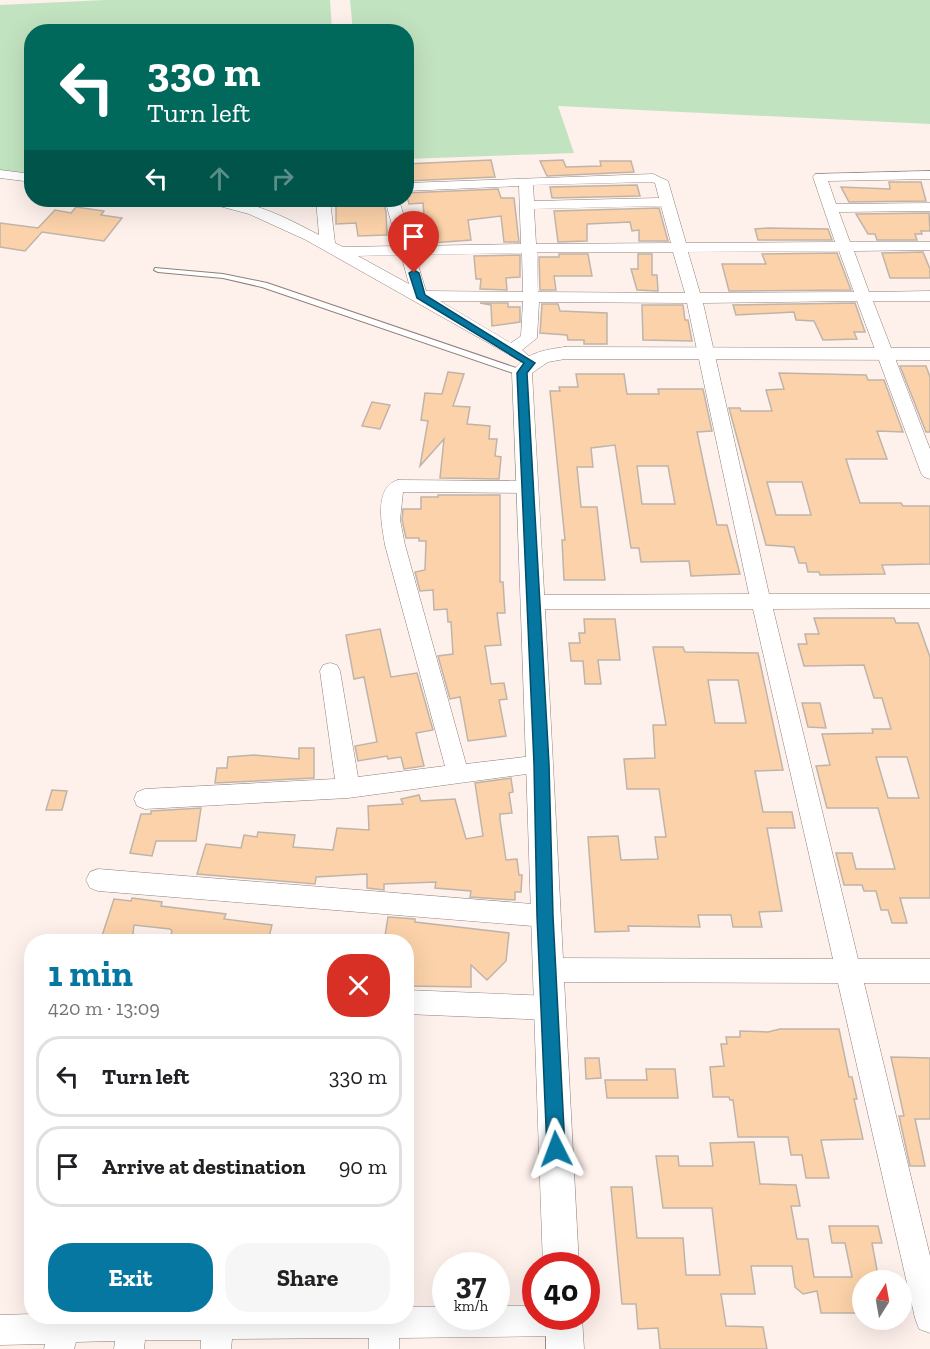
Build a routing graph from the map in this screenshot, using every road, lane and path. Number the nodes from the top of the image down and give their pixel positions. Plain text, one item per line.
1 (0, 174) edge
2 (930, 175) edge
3 (24, 177) edge
4 (526, 181) junction
5 (414, 187) edge
6 (668, 202) junction
7 (528, 205) junction
8 (254, 207) edge
9 (325, 207) edge
10 (394, 207) edge
11 (930, 207) edge
12 (830, 208) junction
13 (845, 246) junction
14 (930, 246) edge
15 (681, 247) junction
16 (530, 248) junction
17 (334, 249) junction
18 (408, 250) junction
19 (158, 270) dead end
20 (420, 296) junction
21 (863, 296) junction
22 (930, 296) edge
23 (531, 298) junction
24 (694, 298) junction
25 (705, 354) junction
26 (885, 354) junction
27 (930, 354) edge
28 (521, 362) junction
29 (930, 473) edge
30 (526, 487) junction
31 (930, 601) edge
32 (534, 602) junction
33 (761, 602) junction
34 (330, 670) dead end
35 (542, 764) junction
36 (458, 774) junction
37 (348, 788) junction
38 (145, 799) dead end
39 (99, 880) dead end
40 (545, 916) junction
41 (548, 969) junction
42 (849, 971) junction
43 (930, 971) edge
44 (414, 1002) edge
45 (550, 1008) junction
46 (560, 1252) edge
47 (930, 1318) edge
48 (522, 1329) edge
49 (0, 1330) edge
50 (131, 1330) edge
51 (384, 1330) edge
52 (217, 1331) edge
53 (61, 1339) edge

1 - 3 street
2 - 12 street
4 - 5 street
4 - 6 street
4 - 7 street
6 - 7 street
6 - 15 street
7 - 16 street
8 - 17 street
9 - 17 street
10 - 18 street
11 - 12 street
12 - 13 street
13 - 14 street
13 - 15 street
13 - 21 street
15 - 16 street
15 - 24 street
16 - 18 street
16 - 23 street
17 - 18 street
17 - 20 street
18 - 20 street
19 - 28 lane
20 - 23 street
20 - 28 street
21 - 22 street
21 - 24 street
21 - 26 street
23 - 24 street
23 - 28 street
24 - 25 street
25 - 26 street
25 - 28 street
25 - 33 street
26 - 27 street
26 - 29 street
28 - 30 street
30 - 32 street
30 - 36 street
31 - 33 street
32 - 33 street
32 - 35 street
33 - 42 street
34 - 37 street
35 - 36 street
35 - 40 street
36 - 37 street
37 - 38 street
39 - 40 street
40 - 41 street
41 - 42 street
41 - 45 street
42 - 43 street
42 - 47 street
44 - 45 street
45 - 46 street
48 - 51 street
49 - 53 street
50 - 52 street
50 - 53 street
51 - 52 street

